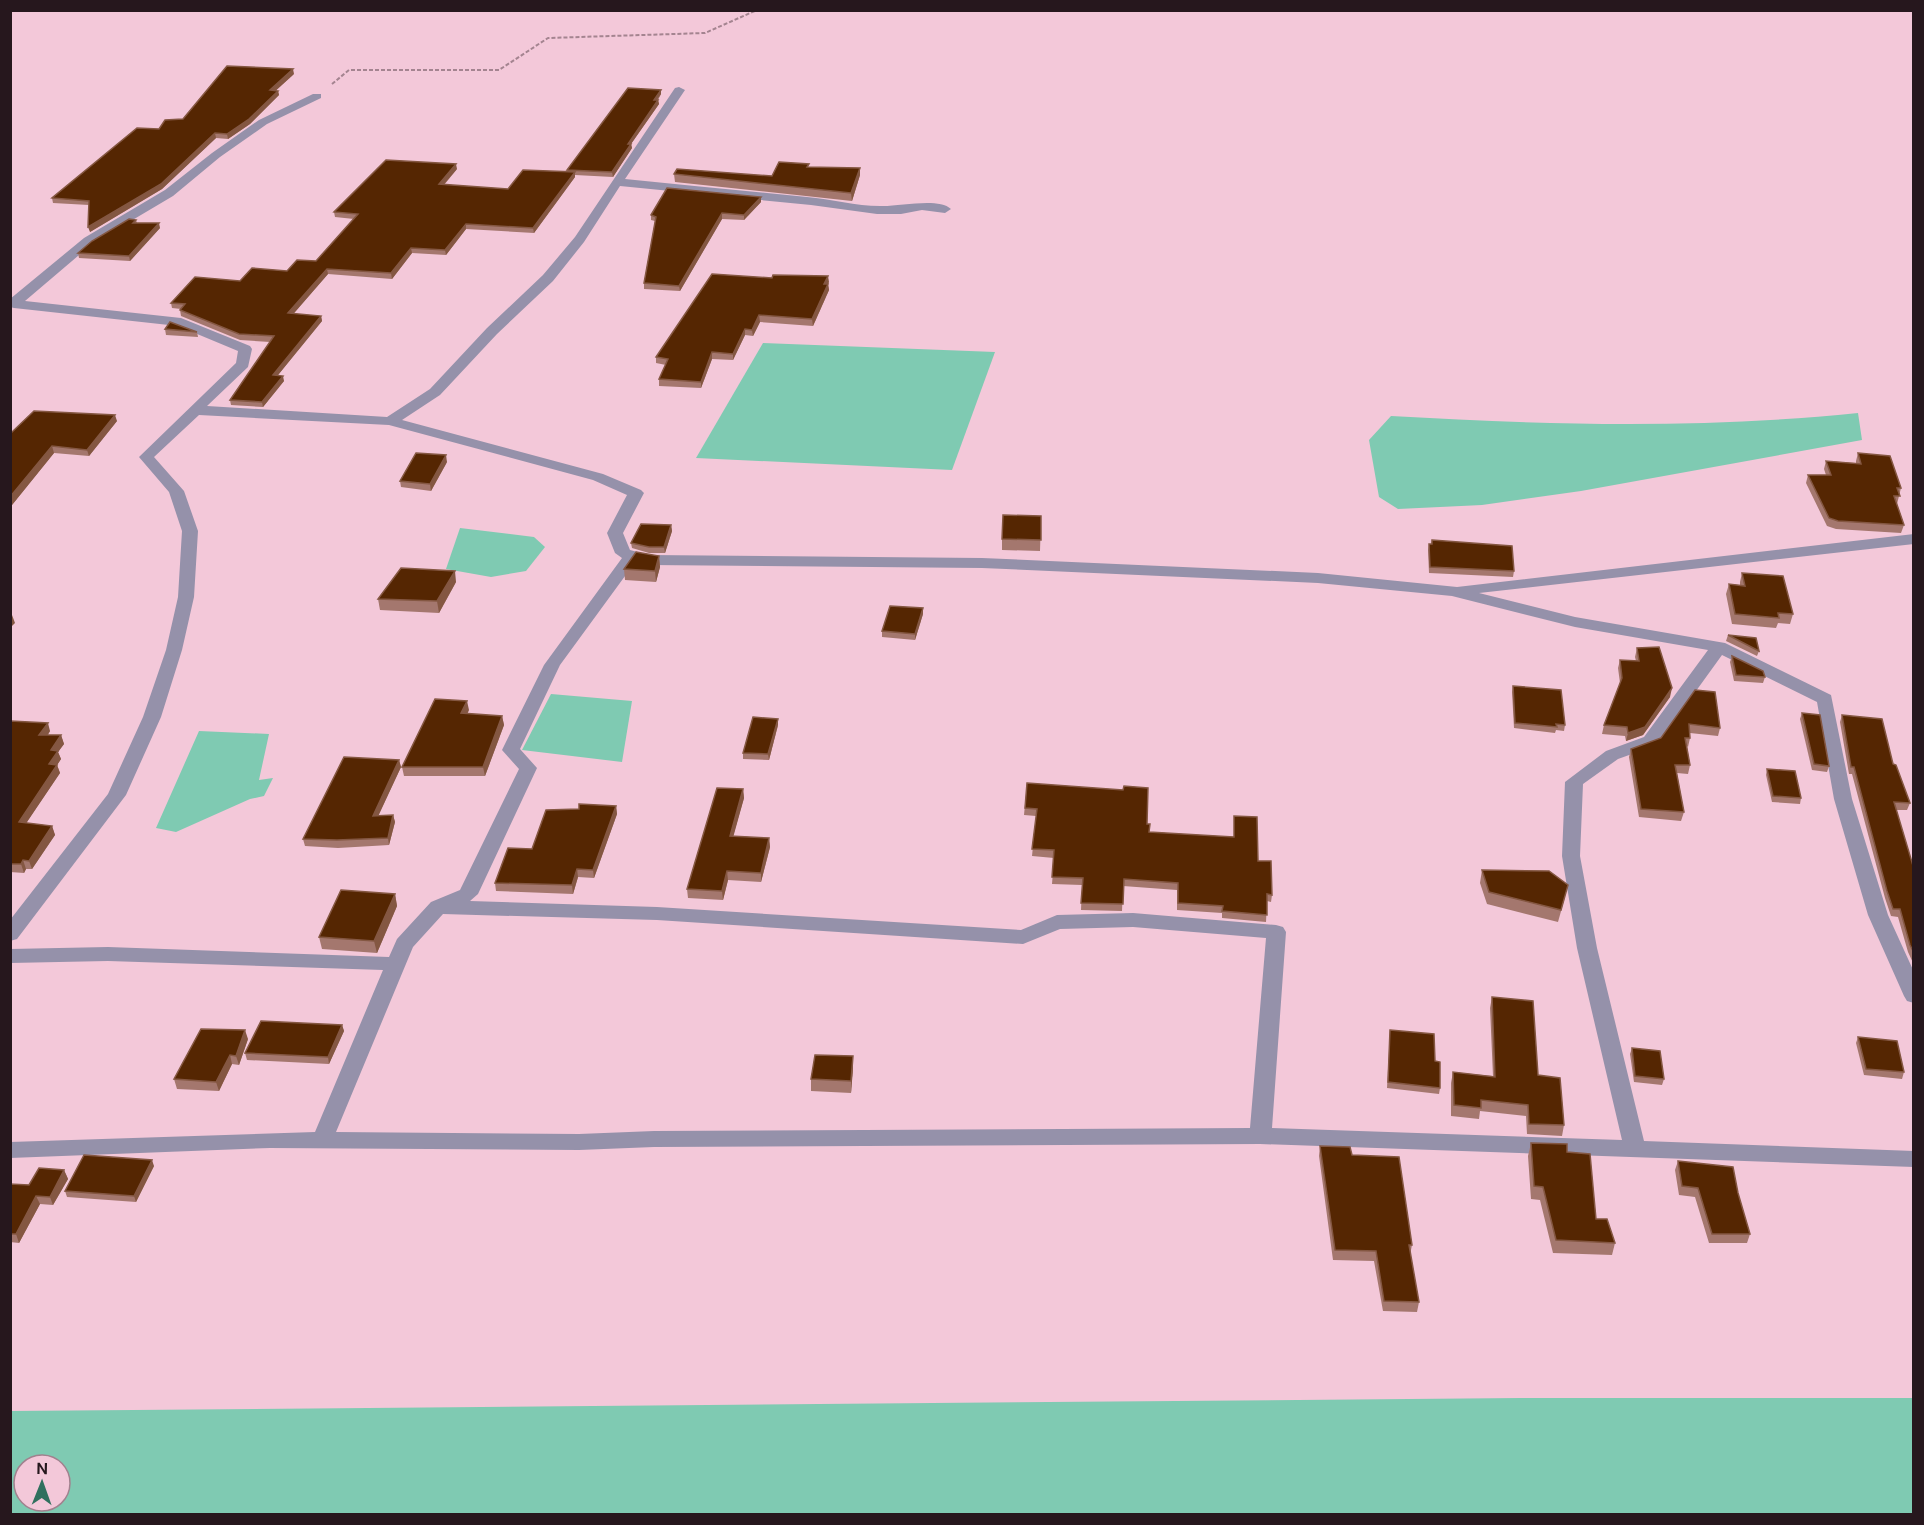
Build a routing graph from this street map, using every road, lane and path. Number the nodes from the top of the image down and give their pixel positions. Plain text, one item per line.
1 (757, 10) edge
2 (679, 90) dead end
3 (317, 96) joint
4 (616, 182) junction
5 (945, 208) dead end
6 (12, 303) edge
7 (195, 410) junction
8 (390, 421) junction
9 (1914, 539) edge
10 (632, 555) junction
11 (1452, 591) junction
12 (1719, 647) junction
13 (438, 907) junction
14 (10, 934) edge
15 (10, 956) edge
16 (396, 964) junction
17 (1914, 996) edge
18 (1260, 1136) junction
19 (322, 1142) junction
20 (1635, 1148) junction
21 (10, 1150) edge
22 (1914, 1159) edge

1 - 3 path
2 - 4 street
3 - 6 street
4 - 5 street
4 - 8 street
6 - 7 street
7 - 8 street
7 - 14 street
8 - 10 street
9 - 11 street
10 - 11 street
10 - 13 street
11 - 12 street
12 - 17 street
12 - 20 street
13 - 16 street
13 - 18 street
15 - 16 street
16 - 19 street
18 - 19 street
18 - 20 street
19 - 21 street
20 - 22 street

